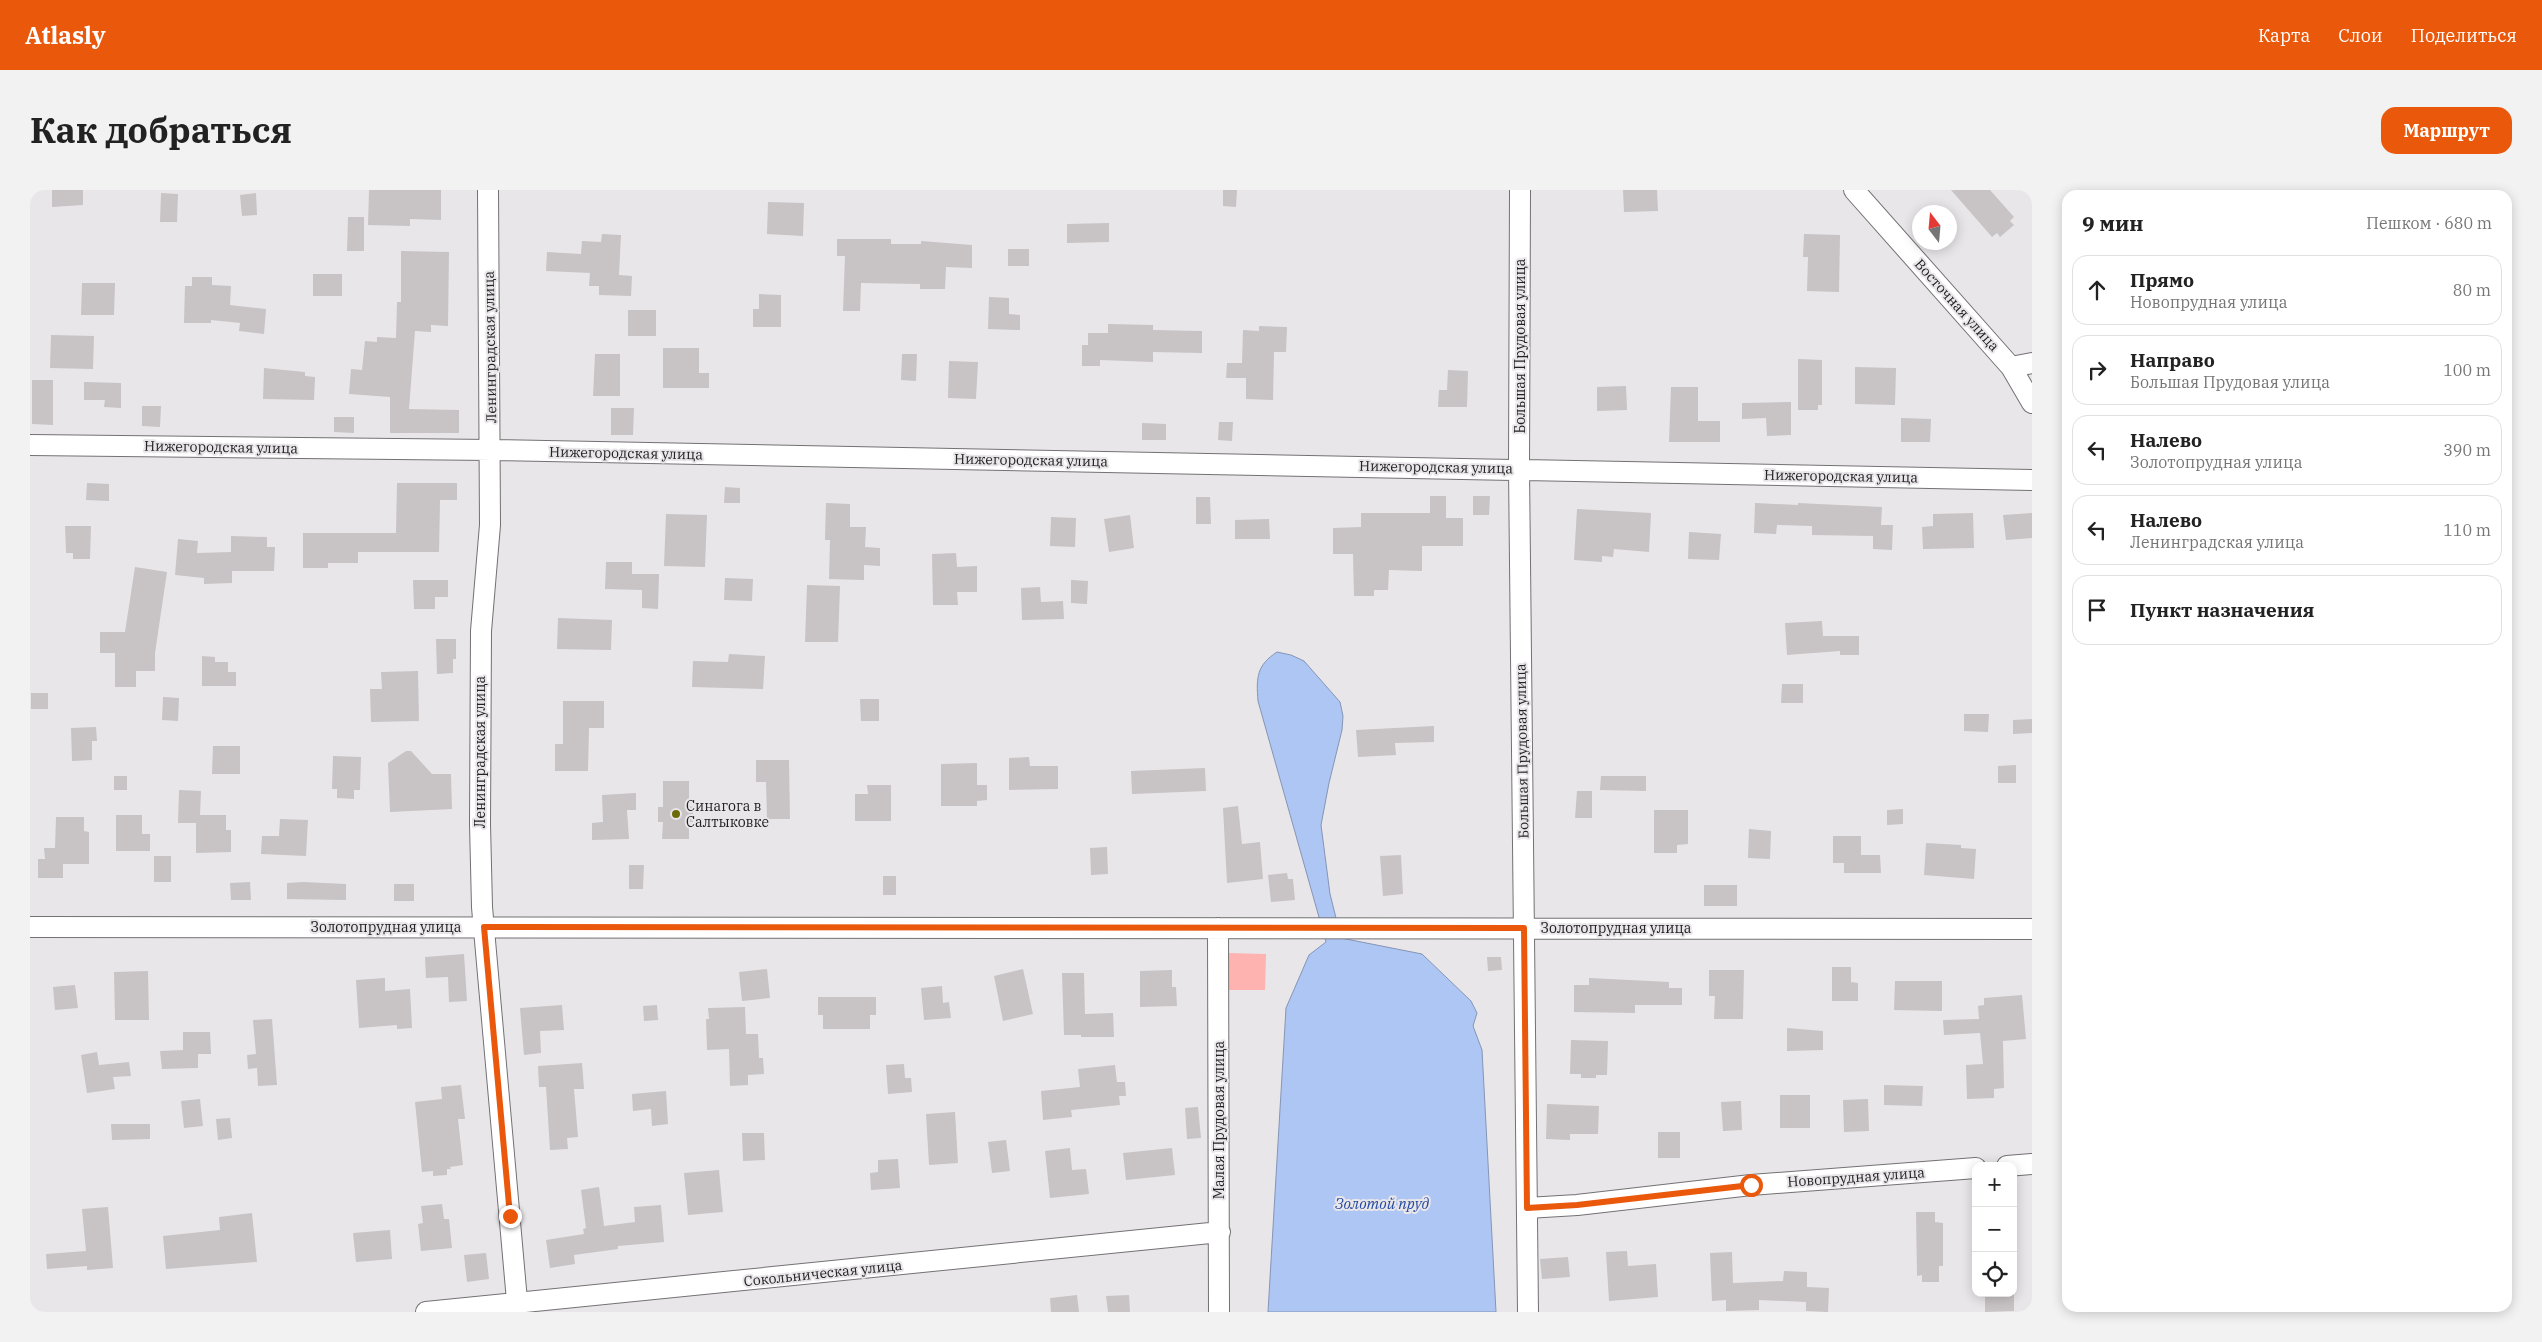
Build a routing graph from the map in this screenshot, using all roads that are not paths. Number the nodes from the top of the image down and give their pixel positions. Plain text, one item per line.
1 (488, 190) edge
2 (1520, 190) edge
3 (1854, 190) edge
4 (2032, 363) edge
5 (2012, 367) junction
6 (2032, 404) edge
7 (30, 445) edge
8 (491, 450) junction
9 (1520, 469) junction
10 (2032, 480) edge
11 (30, 927) edge
12 (484, 927) junction
13 (1218, 928) junction
14 (1524, 928) junction
15 (2032, 929) edge
16 (2032, 1164) edge
17 (2017, 1165) edge
18 (1972, 1168) edge
19 (1527, 1208) junction
20 (1220, 1232) junction
21 (517, 1308) edge
22 (426, 1312) edge
23 (1219, 1312) edge
24 (1528, 1312) edge

1 - 8 street, Ленинградская улица
2 - 9 street, Большая Прудовая улица
3 - 5 street, Восточная улица
4 - 5 street
5 - 6 street, Восточная улица
7 - 8 street, Нижегородская улица
8 - 9 street, Нижегородская улица
8 - 12 street, Ленинградская улица
9 - 10 street, Нижегородская улица
9 - 14 street, Большая Прудовая улица
11 - 12 street, Золотопрудная улица
12 - 13 street, Золотопрудная улица
12 - 21 street, Ленинградская улица
13 - 14 street, Золотопрудная улица
13 - 20 street, Малая Прудовая улица
14 - 15 street, Золотопрудная улица
14 - 19 street, Большая Прудовая улица
16 - 17 street
18 - 19 street, Новопрудная улица
19 - 24 street, Большая Прудовая улица
20 - 21 street, Сокольническая улица
20 - 23 street, Малая Прудовая улица
21 - 22 street, Сокольническая улица

